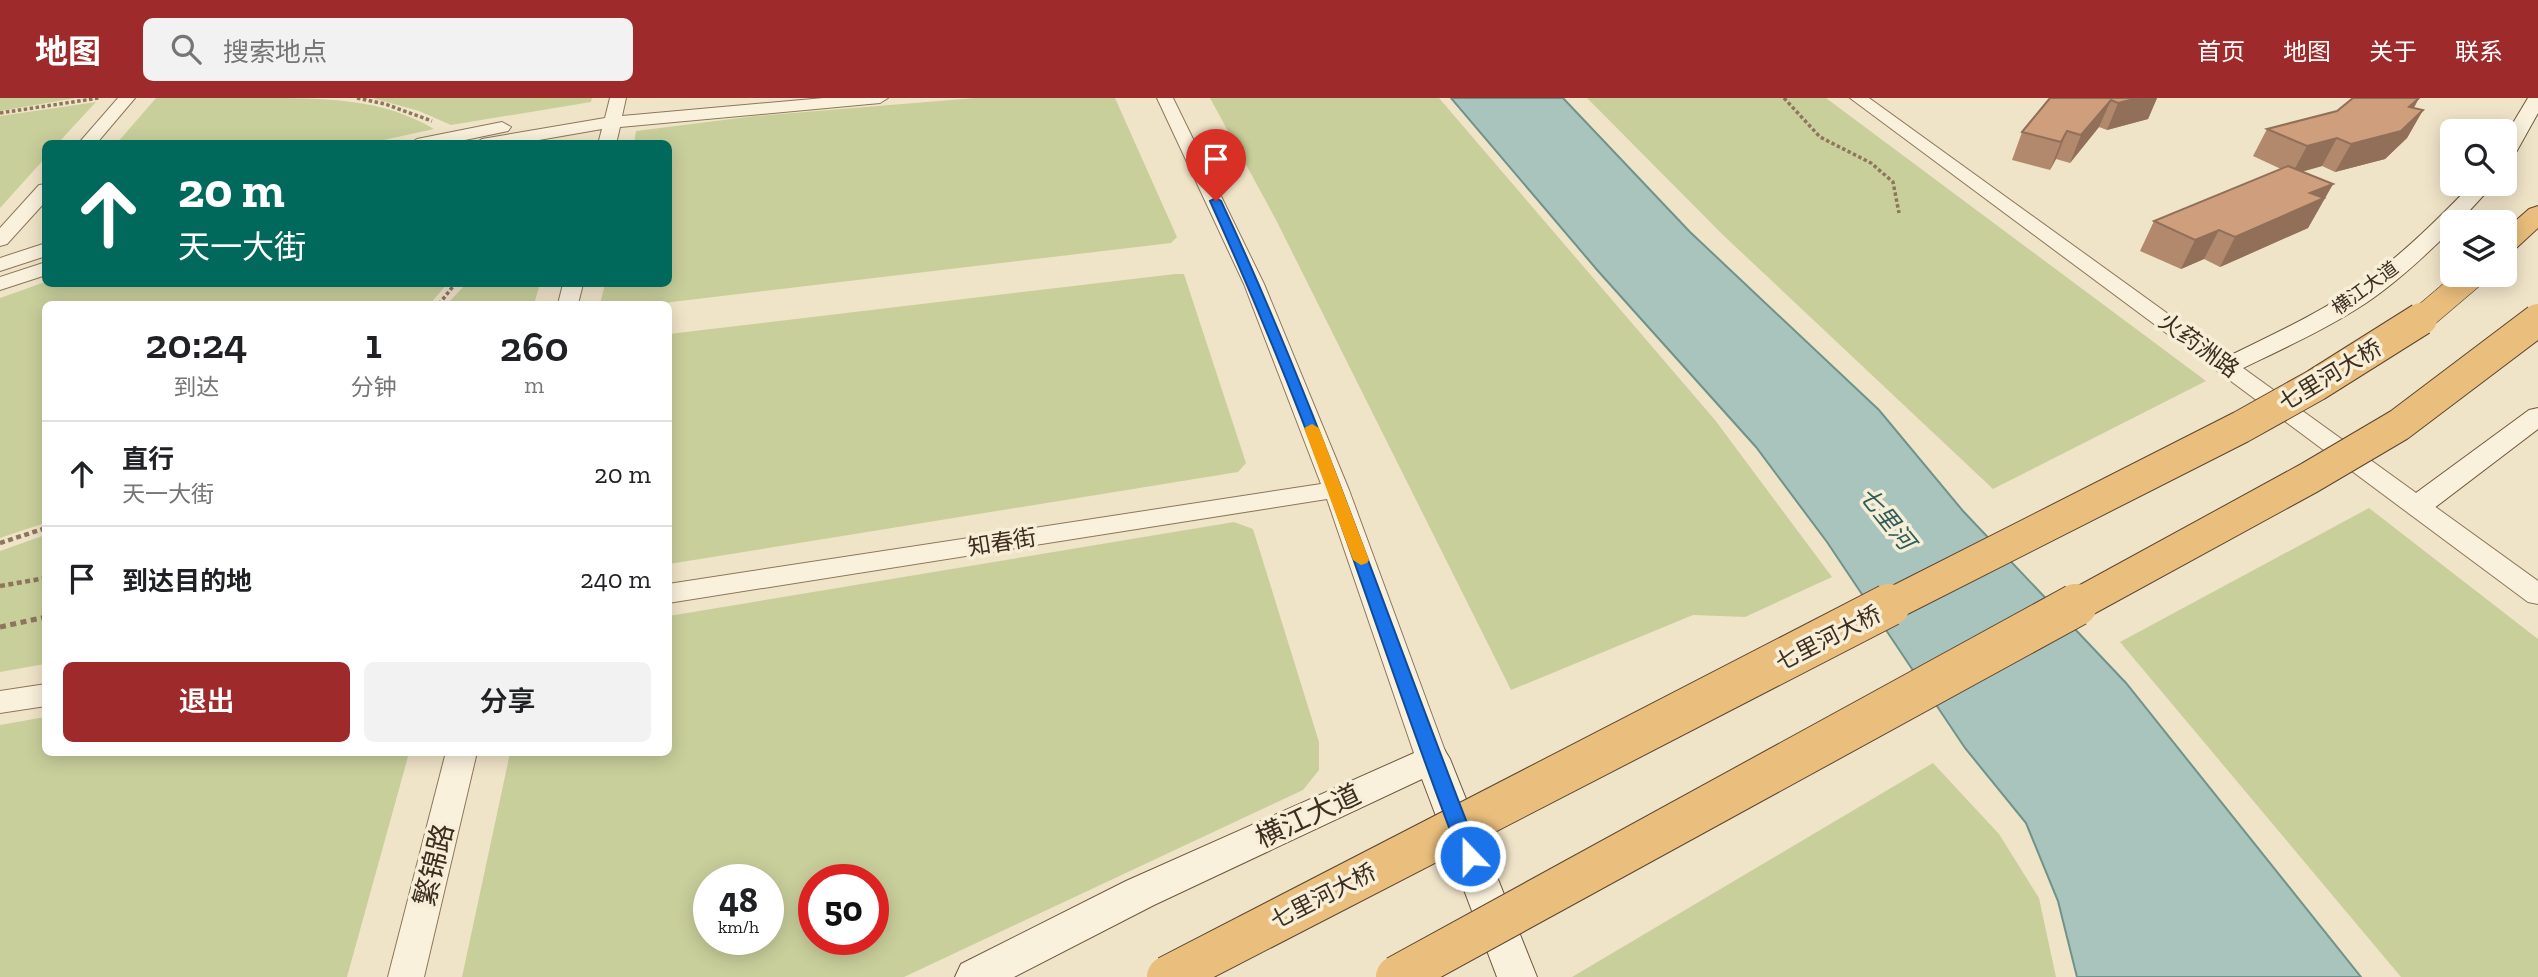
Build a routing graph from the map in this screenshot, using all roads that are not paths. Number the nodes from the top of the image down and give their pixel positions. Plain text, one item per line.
1 (127, 98) edge
2 (729, 98) edge
3 (880, 98) edge
4 (1165, 98) edge
5 (1858, 98) edge
6 (2537, 98) edge
7 (615, 110) edge
8 (2517, 133) edge
9 (90, 140) edge
10 (437, 140) edge
11 (498, 140) edge
12 (608, 140) edge
13 (42, 193) edge
14 (2472, 196) edge
15 (2535, 212) edge
16 (2517, 231) edge
17 (0, 240) edge
18 (42, 250) edge
19 (0, 264) edge
20 (42, 269) edge
21 (0, 285) edge
22 (2459, 287) edge
23 (2538, 320) edge
24 (2228, 366) junction
25 (2538, 416) edge
26 (1336, 490) junction
27 (2418, 505) junction
28 (672, 593) edge
29 (2538, 594) edge
30 (42, 696) edge
31 (0, 702) edge
32 (461, 756) edge
33 (1432, 759) junction
34 (406, 977) edge
35 (975, 977) edge
36 (1168, 977) edge
37 (1397, 977) edge
38 (1517, 977) edge

1 - 9 street
2 - 7 street
3 - 7 street
4 - 26 street
5 - 24 street, 火药洲路
6 - 8 main road
7 - 10 street
7 - 11 street
7 - 12 street
13 - 17 street
14 - 24 main road, 横江大道
15 - 16 highway
18 - 19 street
20 - 21 street
22 - 36 highway, 七里河大桥, bridge
23 - 37 highway, bridge
24 - 27 street, 火药洲路
25 - 27 main road
26 - 28 street, 知春街
26 - 33 street
27 - 29 street, 火药洲路
30 - 31 street
32 - 34 street, 繁锦路
33 - 35 main road, 横江大道
33 - 38 main road

